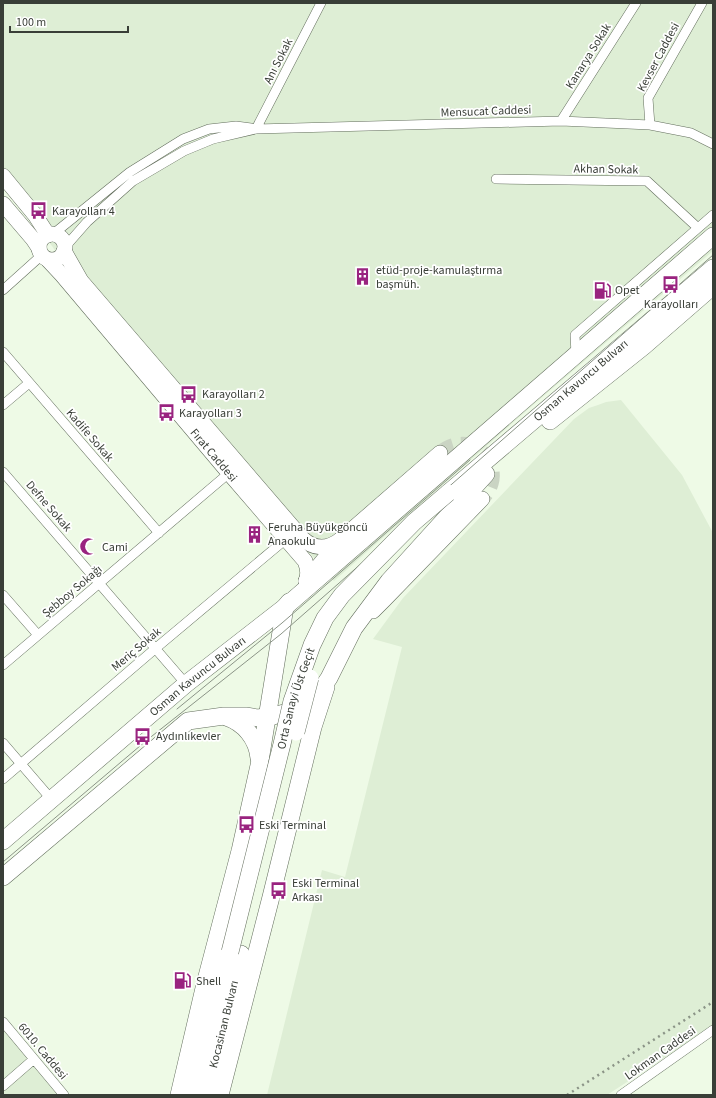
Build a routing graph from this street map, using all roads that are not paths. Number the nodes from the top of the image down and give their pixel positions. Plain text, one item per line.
1 (321, 3) edge
2 (636, 3) edge
3 (702, 3) edge
4 (560, 121) junction
5 (650, 125) junction
6 (256, 130) junction
7 (713, 144) edge
8 (3, 176) edge
9 (496, 179) dead end
10 (3, 204) edge
11 (713, 215) edge
12 (706, 232) edge
13 (50, 235) junction
14 (65, 249) junction
15 (43, 254) junction
16 (713, 268) edge
17 (713, 286) edge
18 (3, 290) edge
19 (3, 352) edge
20 (29, 383) junction
21 (3, 405) edge
22 (440, 453) tunnel mouth
23 (3, 472) edge
24 (229, 473) junction
25 (486, 474) junction
26 (451, 497) junction
27 (482, 499) tunnel mouth
28 (159, 533) junction
29 (286, 539) junction
30 (340, 540) junction
31 (306, 581) junction
32 (99, 583) junction
33 (3, 595) edge
34 (285, 607) junction
35 (354, 628) junction
36 (38, 635) junction
37 (156, 648) junction
38 (3, 665) edge
39 (274, 675) junction
40 (329, 678) junction
41 (186, 684) junction
42 (305, 704) junction
43 (224, 716) junction
44 (267, 717) junction
45 (263, 740) junction
46 (3, 743) edge
47 (307, 750) junction
48 (260, 762) junction
49 (20, 764) junction
50 (3, 779) edge
51 (52, 800) junction
52 (3, 841) edge
53 (3, 877) edge
54 (236, 953) joint
55 (3, 1022) edge
56 (216, 1028) junction
57 (713, 1030) edge
58 (34, 1059) junction
59 (3, 1086) edge
60 (222, 1087) edge
61 (184, 1094) edge
62 (64, 1095) edge
63 (206, 1095) edge
64 (621, 1095) edge

1 - 6 street, Anı Sokak
2 - 4 street, Kanarya Sokak
3 - 5 street, Kevser Caddesi
4 - 5 street, Mensucat Caddesi
4 - 6 street, Mensucat Caddesi
5 - 7 street, Mensucat Caddesi
6 - 13 street, Mensucat Caddesi
6 - 14 street, Mensucat Caddesi
8 - 13 main road
9 - 12 street, Akhan Sokak
10 - 15 main road, Fırat Caddesi
11 - 12 street
12 - 34 highway
13 - 14 main road
13 - 15 main road
14 - 15 main road
14 - 30 main road, Fırat Caddesi
15 - 18 street
15 - 24 main road, Fırat Caddesi
16 - 26 highway, Osman Kavuncu Bulvarı
17 - 25 highway, Osman Kavuncu Bulvarı
19 - 20 street, Kadife Sokak
20 - 21 street
20 - 28 street, Kadife Sokak
22 - 30 main road
23 - 32 street, Defne Sokak
24 - 28 street, Şebboy Sokağı
24 - 29 main road, Fırat Caddesi
25 - 26 highway
25 - 35 highway
26 - 54 highway, Orta Sanayi Üst Geçit, bridge
27 - 35 main road
28 - 32 street, Şebboy Sokağı
29 - 31 main road, Fırat Caddesi
29 - 37 street, Meriç Sokak
30 - 31 main road
31 - 34 highway
32 - 36 street, Şebboy Sokağı
32 - 37 street, Defne Sokak
33 - 36 street
34 - 39 highway
34 - 41 highway, Osman Kavuncu Bulvarı
35 - 40 highway
36 - 38 street, Şebboy Sokağı
37 - 41 street, Defne Sokak
37 - 49 street, Meriç Sokak
39 - 42 highway
39 - 44 highway
40 - 42 highway
40 - 47 highway
41 - 51 highway, Osman Kavuncu Bulvarı
42 - 44 highway
43 - 44 highway
43 - 48 highway
43 - 53 highway
44 - 45 highway
45 - 47 highway
45 - 48 highway
46 - 49 street
47 - 60 highway
48 - 61 highway
49 - 50 street, Meriç Sokak
49 - 51 street
51 - 52 highway, Osman Kavuncu Bulvarı
54 - 56 highway, Kocasinan Bulvarı
55 - 58 street, 6010. Caddesi
56 - 60 highway
56 - 61 highway, Kocasinan Bulvarı
56 - 63 highway, Kocasinan Bulvarı
57 - 64 street, Lokman Caddesi
58 - 59 street
58 - 62 street, 6010. Caddesi

